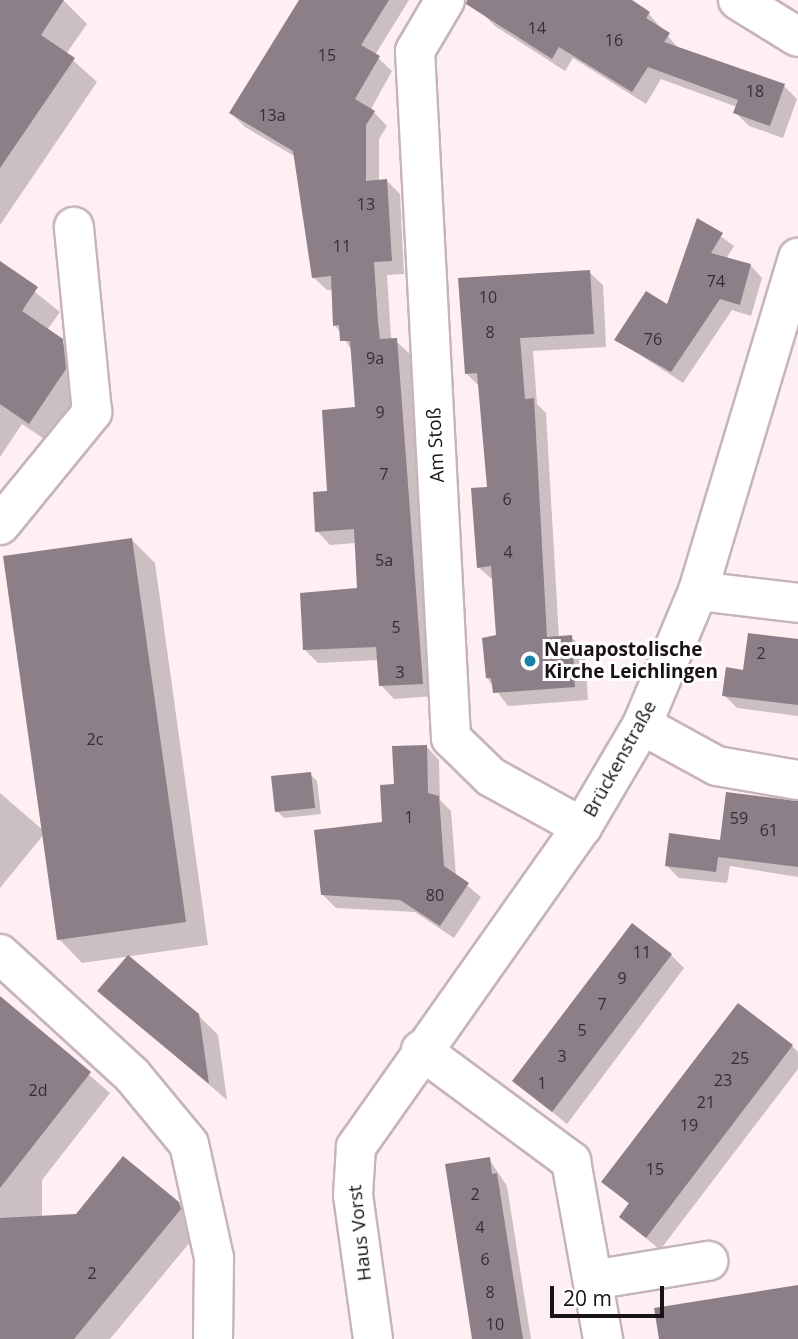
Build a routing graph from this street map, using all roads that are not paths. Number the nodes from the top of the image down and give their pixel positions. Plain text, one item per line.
1 (445, 0) edge
2 (738, 0) edge
3 (798, 37) edge
4 (74, 228) dead end
5 (798, 258) edge
6 (0, 525) edge
7 (698, 591) junction
8 (798, 603) edge
9 (642, 725) junction
10 (798, 780) edge
11 (582, 827) junction
12 (0, 954) edge
13 (421, 1050) junction
14 (389, 1095) joint
15 (708, 1261) dead end
16 (593, 1280) junction
17 (213, 1339) edge
18 (373, 1339) edge
19 (603, 1339) edge

1 - 11 street, Am Stoß
2 - 3 street
4 - 6 street
5 - 7 street, Brückenstraße
7 - 8 street
7 - 9 street, Brückenstraße
9 - 10 street
9 - 11 street, Brückenstraße
11 - 13 street, Brückenstraße
12 - 17 street
13 - 14 street, Brückenstraße
13 - 16 street
14 - 18 street, Haus Vorst
15 - 16 street
16 - 19 street

